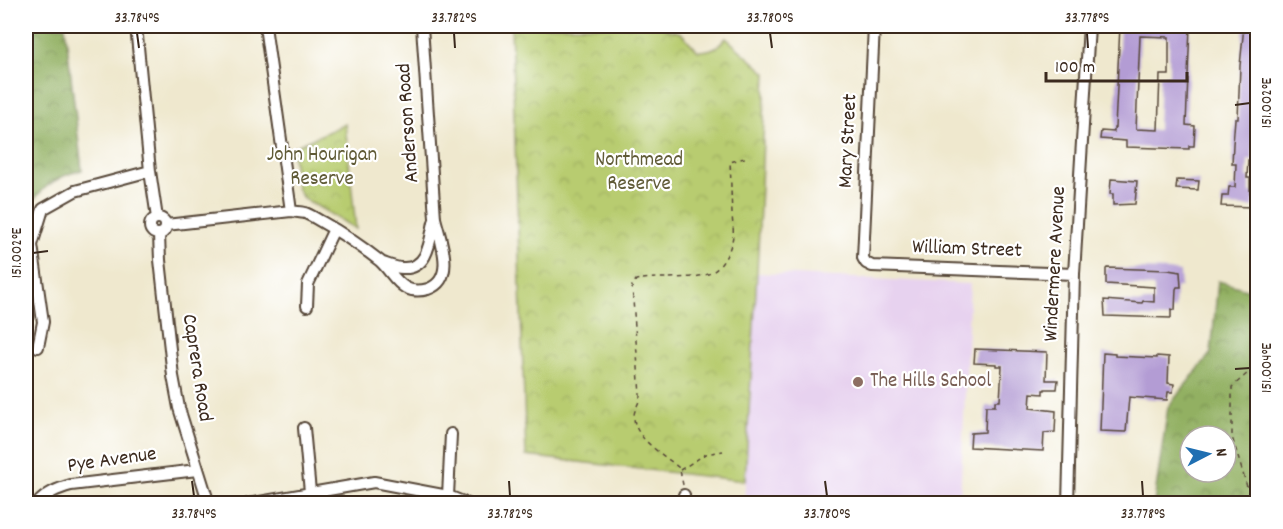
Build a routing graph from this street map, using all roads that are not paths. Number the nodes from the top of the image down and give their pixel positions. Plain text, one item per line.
1 (136, 26) edge
2 (265, 26) edge
3 (422, 26) edge
4 (874, 26) edge
5 (1089, 26) edge
6 (150, 171) junction
7 (291, 211) junction
8 (157, 218) junction
9 (435, 218) junction
10 (166, 225) junction
11 (334, 229) junction
12 (159, 235) junction
13 (863, 258) joint
14 (381, 262) junction
15 (1074, 274) junction
16 (307, 306) dead end
17 (38, 347) dead end
18 (304, 428) dead end
19 (452, 434) dead end
20 (197, 470) junction
21 (310, 492) junction
22 (448, 496) junction
23 (37, 504) edge
24 (209, 504) edge
25 (248, 504) edge
26 (468, 504) edge
27 (1068, 504) edge

1 - 6 street
2 - 7 street
3 - 9 street, Anderson Road
4 - 13 street, Mary Street
5 - 15 street, Windermere Avenue
6 - 8 street
6 - 17 street
7 - 10 street
7 - 11 street, Anderson Road
8 - 10 street
8 - 12 street
9 - 14 street, Anderson Road
9 - 14 street, Anderson Road
10 - 12 street
11 - 14 street, Anderson Road
11 - 16 street
12 - 20 street, Caprera Road
13 - 15 street, William Street
15 - 27 street, Windermere Avenue
18 - 21 street
19 - 22 street
20 - 23 street, Pye Avenue
20 - 24 street, Caprera Road
21 - 22 street
21 - 25 street
22 - 26 street

